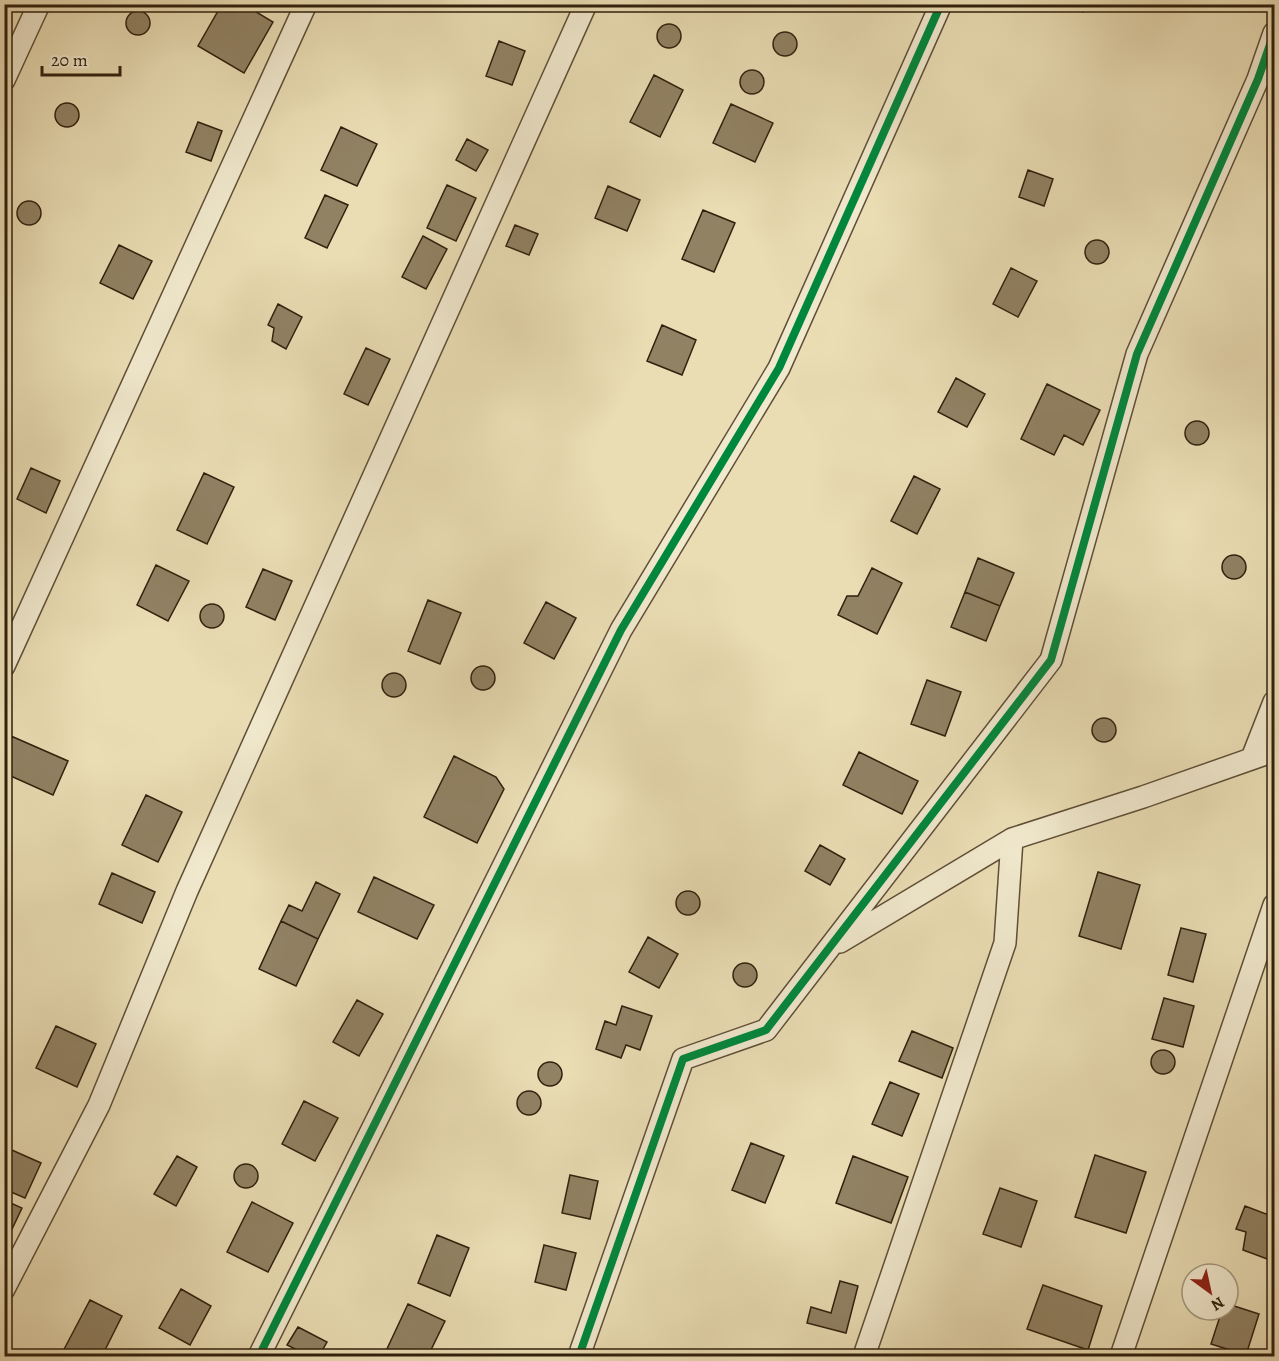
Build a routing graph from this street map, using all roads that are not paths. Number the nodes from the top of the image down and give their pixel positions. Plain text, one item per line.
1 (39, 4) edge
2 (306, 4) edge
3 (586, 4) edge
4 (941, 4) edge
5 (1275, 33) edge
6 (4, 80) edge
7 (4, 666) edge
8 (1275, 702) edge
9 (1275, 751) edge
10 (1252, 758) junction
11 (1012, 838) junction
12 (1275, 905) edge
13 (829, 948) junction
14 (4, 1288) edge
15 (259, 1356) edge
16 (579, 1356) edge
17 (864, 1356) edge
18 (1121, 1356) edge

1 - 6 street
2 - 7 street
3 - 14 street
4 - 15 street
5 - 13 street
8 - 10 street
9 - 10 street
10 - 11 street
11 - 13 street
11 - 17 street
12 - 18 street
13 - 16 street

